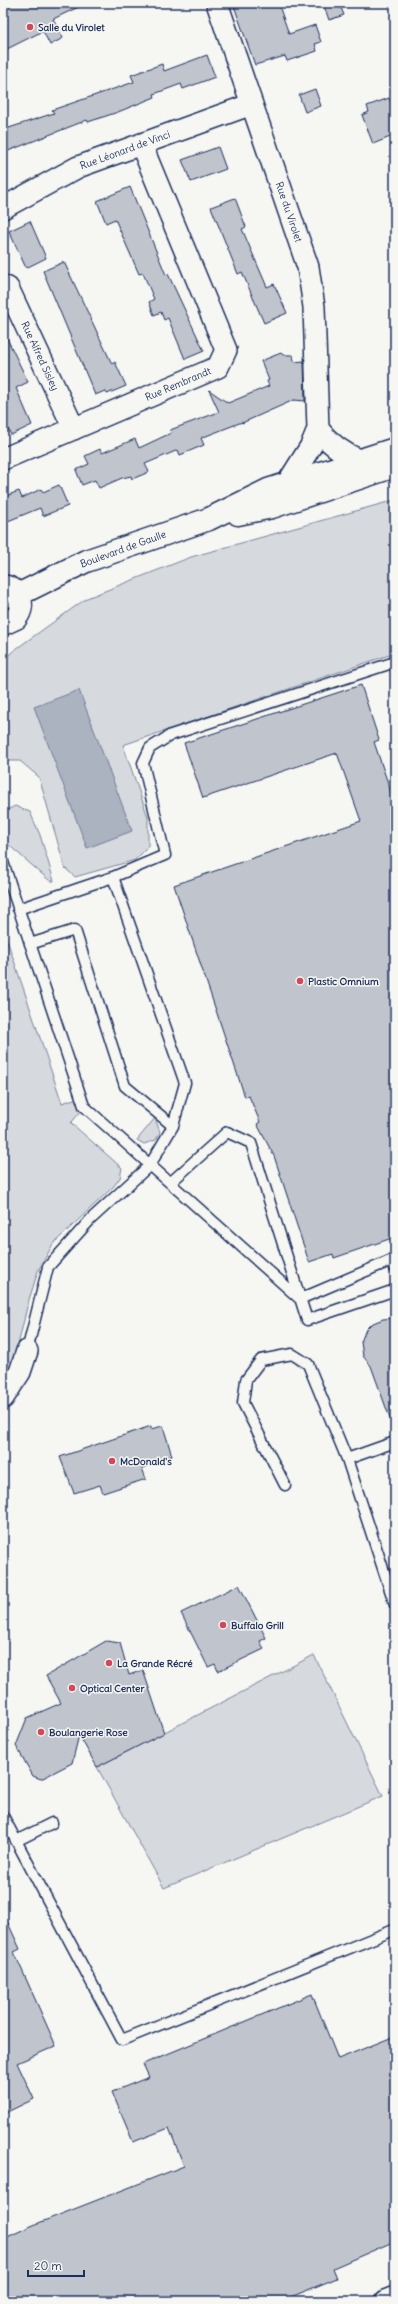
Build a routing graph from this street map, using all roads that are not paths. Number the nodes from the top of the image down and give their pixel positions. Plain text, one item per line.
1 (217, 3) edge
2 (252, 104) junction
3 (141, 144) junction
4 (3, 208) edge
5 (3, 286) edge
6 (74, 429) junction
7 (318, 429) junction
8 (395, 449) edge
9 (3, 459) edge
10 (359, 460) junction
11 (395, 466) edge
12 (287, 484) junction
13 (209, 519) junction
14 (11, 591) edge
15 (3, 624) edge
16 (395, 662) edge
17 (3, 862) edge
18 (113, 877) junction
19 (18, 909) junction
20 (30, 944) junction
21 (173, 1126) junction
22 (150, 1165) junction
23 (170, 1183) junction
24 (395, 1268) edge
25 (395, 1290) edge
26 (300, 1299) junction
27 (27, 1351) joint
28 (3, 1398) edge
29 (395, 1442) edge
30 (347, 1459) junction
31 (285, 1485) dead end
32 (395, 1605) edge
33 (3, 1816) edge
34 (52, 1823) dead end
35 (16, 1841) junction
36 (394, 1930) edge
37 (395, 2297) edge
38 (385, 2301) edge

1 - 2 street, Rue du Virolet
2 - 3 street, Rue Léonard de Vinci
2 - 7 street, Rue du Virolet
3 - 4 street, Rue Léonard de Vinci
3 - 6 street, Rue Rembrandt
5 - 6 street, Rue Alfred Sisley
6 - 9 street, Rue Rembrandt
7 - 10 street
7 - 12 street, Rue du Virolet
8 - 10 main road, Boulevard de Gaulle
10 - 12 main road, Boulevard de Gaulle
11 - 13 main road, Boulevard de Gaulle
12 - 13 main road, Boulevard de Gaulle
13 - 14 main road, Boulevard de Gaulle
14 - 15 main road
16 - 18 lane
17 - 19 lane
18 - 19 lane
18 - 21 lane
19 - 20 lane
20 - 21 lane
20 - 22 lane
21 - 22 lane
22 - 23 lane
22 - 27 lane
23 - 26 lane
23 - 26 lane
24 - 26 lane
25 - 26 lane
27 - 28 street
29 - 30 lane
30 - 31 lane
30 - 32 lane
33 - 35 lane
34 - 35 lane
35 - 36 lane
37 - 38 street

